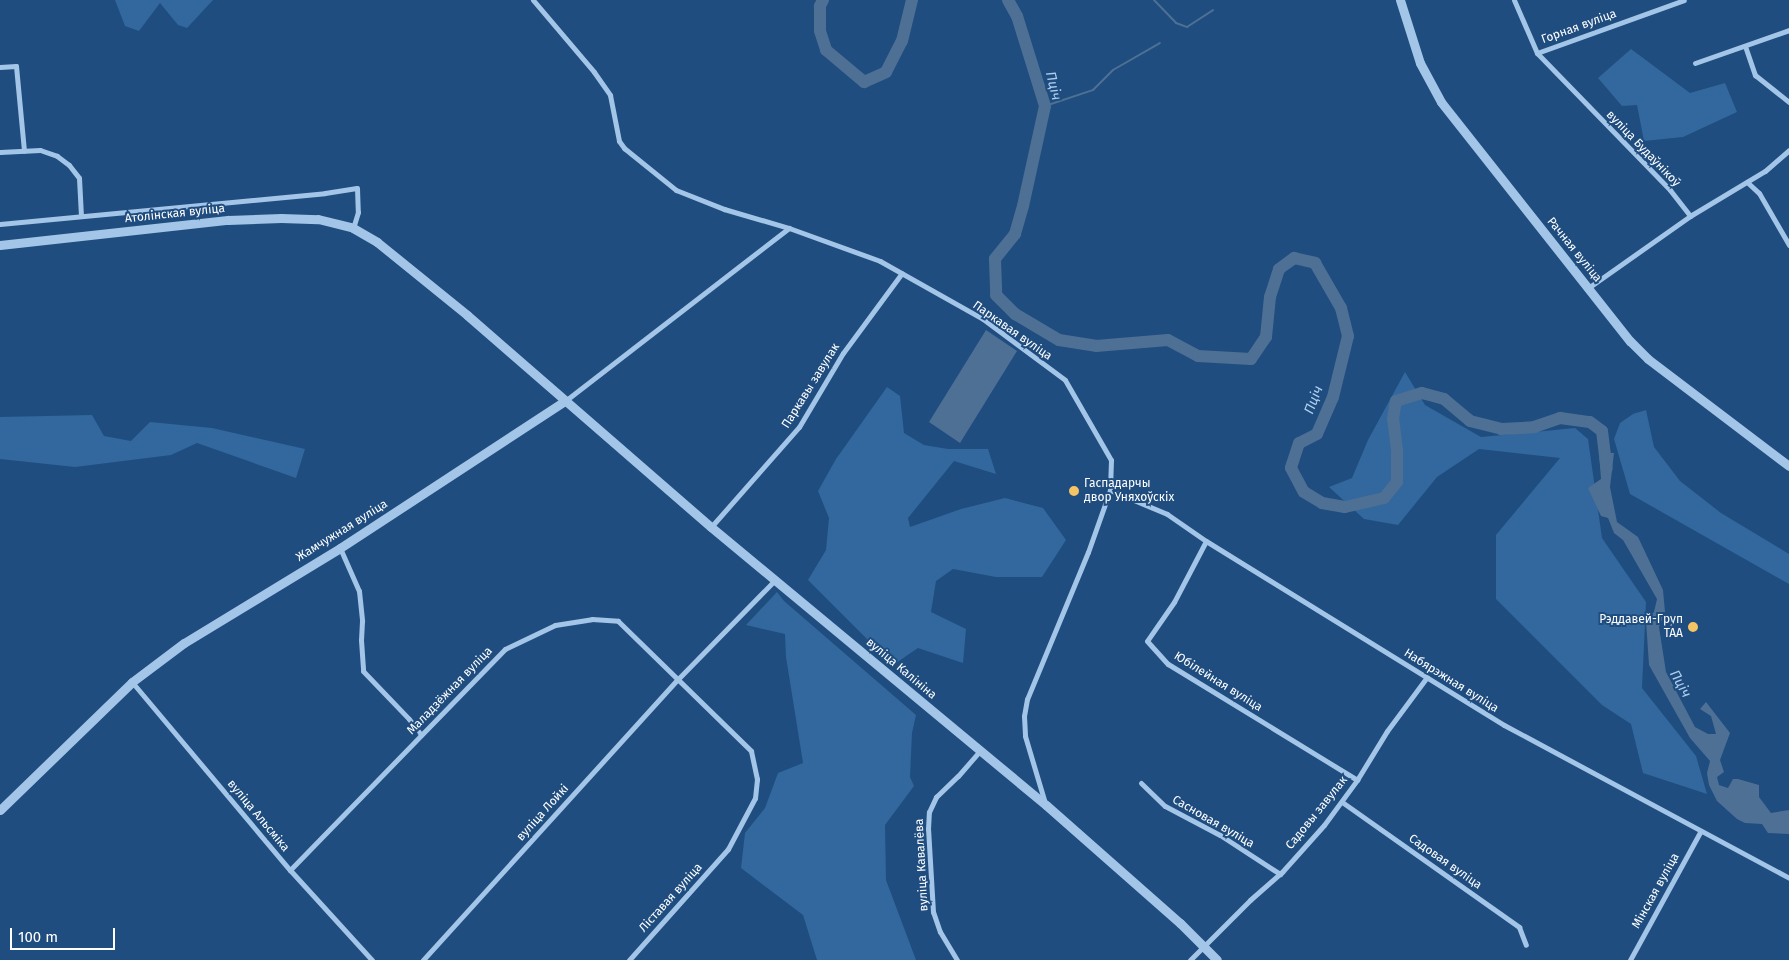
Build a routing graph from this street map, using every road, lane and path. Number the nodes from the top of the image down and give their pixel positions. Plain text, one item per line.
1 (533, 0) edge
2 (1400, 0) edge
3 (1514, 0) edge
4 (1684, 0) edge
5 (1789, 30) edge
6 (1745, 46) junction
7 (1537, 53) junction
8 (1695, 63) dead end
9 (0, 67) edge
10 (1789, 102) edge
11 (1789, 150) edge
12 (24, 151) junction
13 (0, 152) edge
14 (1747, 182) junction
15 (81, 216) junction
16 (1690, 216) junction
17 (0, 224) edge
18 (352, 228) junction
19 (790, 228) junction
20 (0, 245) edge
21 (1789, 246) edge
22 (902, 273) junction
23 (1588, 288) junction
24 (565, 400) junction
25 (1789, 466) edge
26 (1110, 490) junction
27 (711, 527) junction
28 (1206, 541) junction
29 (340, 548) junction
30 (776, 579) junction
31 (1427, 677) junction
32 (678, 679) junction
33 (132, 682) junction
34 (421, 735) junction
35 (979, 752) junction
36 (1357, 780) junction
37 (1141, 783) dead end
38 (1342, 802) junction
39 (1046, 805) junction
40 (0, 810) edge
41 (1700, 832) junction
42 (290, 870) junction
43 (1280, 874) junction
44 (1789, 878) edge
45 (1203, 945) junction
46 (1526, 945) dead end
47 (372, 960) edge
48 (423, 960) edge
49 (629, 960) edge
50 (957, 960) edge
51 (1190, 960) edge
52 (1217, 960) edge
53 (1630, 960) edge

1 - 19 street, Паркавая вуліца
2 - 23 street, Рачная вуліца
3 - 7 street, вуліца Будаўнікоў
4 - 7 street, Горная вуліца
5 - 6 street
6 - 8 street
6 - 10 street
7 - 16 street, вуліца Будаўнікоў
9 - 12 street
11 - 14 street
12 - 13 street
12 - 15 street
14 - 16 street
14 - 21 street
15 - 17 street, Атолінская вуліца
15 - 18 street, Атолінская вуліца
16 - 23 street
18 - 20 street, Атолінская вуліца
18 - 24 street, Атолінская вуліца
19 - 22 street, Паркавая вуліца
19 - 24 street
22 - 26 street, Паркавая вуліца
22 - 27 street, Паркавы завулак
23 - 25 street, Рачная вуліца
24 - 27 street, вуліца Калініна
24 - 29 street, Жамчужная вуліца
26 - 28 street, Набярэжная вуліца
26 - 39 street, Паркавая вуліца
27 - 30 street, вуліца Калініна
28 - 31 street, Набярэжная вуліца
28 - 36 street, Юбілейная вуліца
29 - 33 street, Жамчужная вуліца
29 - 34 street
30 - 32 street, вуліца Лойкі
30 - 35 street, вуліца Калініна
31 - 36 street, Садовы завулак
31 - 41 street, Набярэжная вуліца
32 - 34 street, Маладзёжная вуліца
32 - 48 street, вуліца Лойкі
32 - 49 street, Ліставая вуліца
33 - 40 street, Жамчужная вуліца
33 - 42 street, вуліца Альсміка
34 - 42 street, Маладзёжная вуліца
35 - 39 street, вуліца Калініна
35 - 50 street, вуліца Кавалёва
36 - 38 street, Садовы завулак
37 - 43 street, Сасновая вуліца
38 - 43 street, Садовы завулак
38 - 46 street, Садовая вуліца
39 - 45 street, вуліца Калініна
41 - 44 street, Набярэжная вуліца
41 - 53 street, Мінская вуліца
42 - 47 street, вуліца Альсміка
43 - 45 street, Садовы завулак
45 - 51 street, Садовы завулак
45 - 52 street, вуліца Калініна

